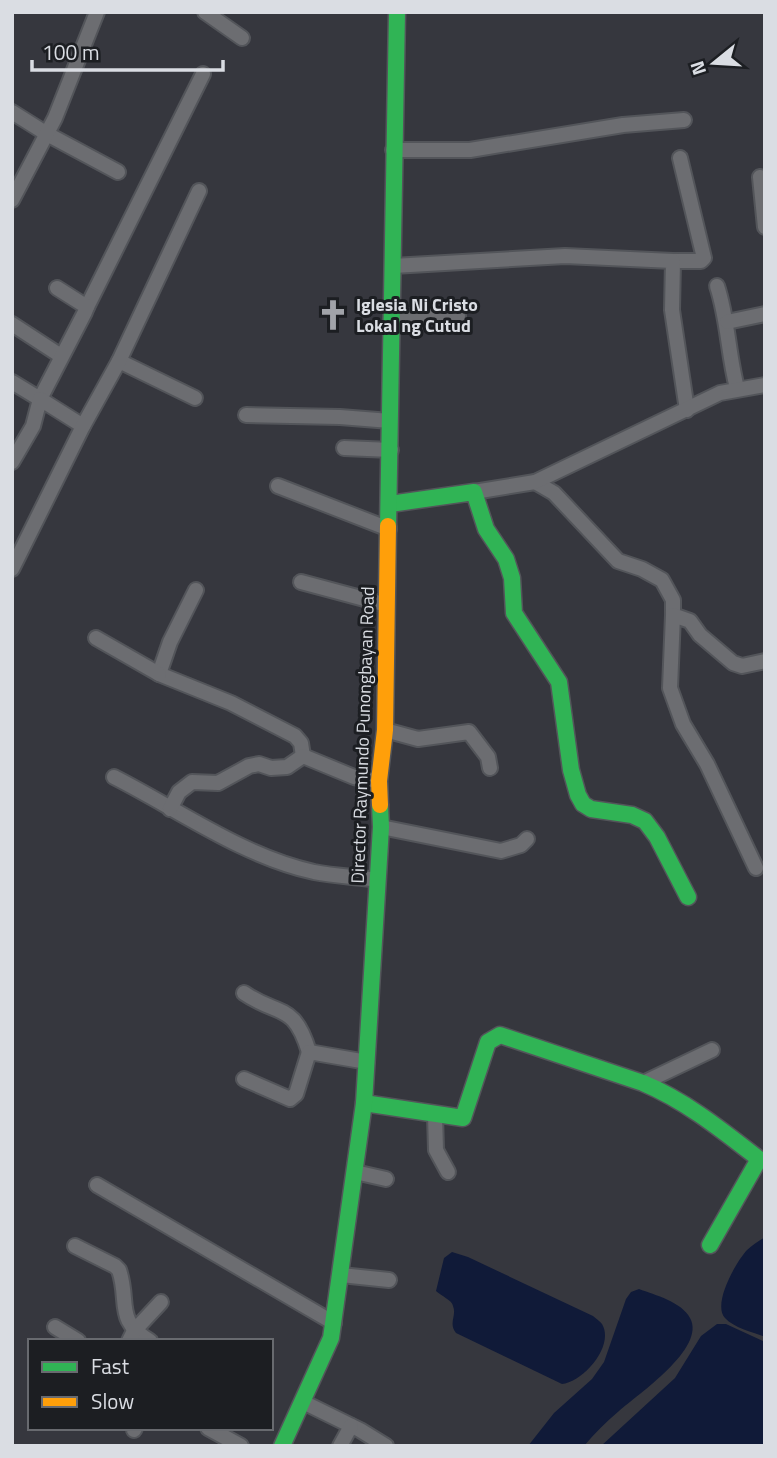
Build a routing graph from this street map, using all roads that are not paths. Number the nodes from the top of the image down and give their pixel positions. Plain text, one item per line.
1 (97, 12) edge
2 (205, 12) edge
3 (397, 12) edge
4 (221, 17) edge
5 (242, 38) dead end
6 (203, 74) dead end
7 (12, 112) edge
8 (684, 120) dead end
9 (47, 134) junction
10 (393, 150) junction
11 (680, 158) dead end
12 (118, 172) dead end
13 (760, 177) dead end
14 (17, 183) edge
15 (199, 191) dead end
16 (12, 200) edge
17 (765, 227) edge
18 (674, 261) junction
19 (393, 266) junction
20 (716, 286) dead end
21 (57, 288) dead end
22 (87, 307) junction
23 (765, 314) edge
24 (392, 316) junction
25 (458, 316) dead end
26 (727, 322) junction
27 (12, 324) edge
28 (61, 356) junction
29 (119, 361) junction
30 (12, 382) edge
31 (765, 385) edge
32 (737, 388) junction
33 (195, 398) dead end
34 (40, 399) junction
35 (687, 410) junction
36 (246, 415) dead end
37 (390, 421) junction
38 (83, 426) junction
39 (344, 448) dead end
40 (390, 450) junction
41 (12, 462) edge
42 (535, 482) junction
43 (278, 486) dead end
44 (474, 492) junction
45 (390, 504) junction
46 (389, 529) junction
47 (12, 569) edge
48 (301, 582) dead end
49 (196, 590) dead end
50 (387, 605) junction
51 (673, 615) junction
52 (96, 638) dead end
53 (765, 661) edge
54 (159, 674) junction
55 (385, 730) junction
56 (303, 756) junction
57 (490, 768) dead end
58 (114, 777) dead end
59 (379, 781) junction
60 (170, 809) junction
61 (381, 827) junction
62 (527, 839) dead end
63 (757, 868) dead end
64 (378, 880) junction
65 (688, 897) dead end
66 (244, 993) dead end
67 (712, 1050) dead end
68 (309, 1052) junction
69 (367, 1062) junction
70 (244, 1079) dead end
71 (643, 1083) junction
72 (364, 1103) junction
73 (435, 1115) junction
74 (762, 1158) edge
75 (355, 1172) junction
76 (448, 1172) dead end
77 (386, 1179) dead end
78 (97, 1185) dead end
79 (710, 1245) dead end
80 (75, 1246) dead end
81 (341, 1275) junction
82 (389, 1280) dead end
83 (161, 1302) dead end
84 (334, 1323) junction
85 (55, 1327) dead end
86 (132, 1336) edge
87 (75, 1339) edge
88 (303, 1402) junction
89 (351, 1426) junction
90 (212, 1430) edge
91 (241, 1446) edge
92 (282, 1446) edge
93 (340, 1446) edge
94 (386, 1446) edge

1 - 9 street
2 - 4 street
3 - 10 street, Director Raymundo Punongbayan Road
4 - 5 street
6 - 22 street
7 - 9 street
8 - 10 street
9 - 12 street
9 - 14 street
10 - 19 street, Director Raymundo Punongbayan Road
11 - 18 street
13 - 17 street
14 - 16 street
15 - 29 street
18 - 19 street
18 - 35 street
19 - 24 street, Director Raymundo Punongbayan Road
20 - 26 street
21 - 22 street
22 - 28 street
23 - 26 street
24 - 25 street
24 - 37 street, Director Raymundo Punongbayan Road
26 - 32 street
27 - 28 street
28 - 34 street
29 - 33 street
29 - 38 street
30 - 34 street
31 - 32 street
32 - 35 street
34 - 38 street
34 - 41 street
35 - 42 street
36 - 37 street
37 - 40 street, Director Raymundo Punongbayan Road
38 - 47 street
39 - 40 street
40 - 45 street, Director Raymundo Punongbayan Road
42 - 44 street
42 - 51 street
43 - 46 street
44 - 45 street
44 - 65 street
45 - 46 street, Director Raymundo Punongbayan Road
46 - 50 street, Director Raymundo Punongbayan Road
48 - 50 street
49 - 54 street
50 - 55 street, Director Raymundo Punongbayan Road
51 - 53 street
51 - 63 street
52 - 54 street
54 - 56 street
55 - 57 street
55 - 59 street, Director Raymundo Punongbayan Road
56 - 59 street
56 - 60 street
58 - 60 street
59 - 61 street, Director Raymundo Punongbayan Road
60 - 64 street
61 - 62 street
61 - 64 street, Director Raymundo Punongbayan Road
64 - 69 street, Director Raymundo Punongbayan Road
66 - 68 street
67 - 71 street
68 - 69 street
68 - 70 street
69 - 72 street, Director Raymundo Punongbayan Road
71 - 73 street
71 - 74 street
72 - 73 street
72 - 75 street, Director Raymundo Punongbayan Road
73 - 76 street
74 - 79 street
75 - 77 street
75 - 81 street, Director Raymundo Punongbayan Road
78 - 84 street
80 - 86 street
81 - 82 street
81 - 84 street, Director Raymundo Punongbayan Road
83 - 86 street
84 - 88 street, Director Raymundo Punongbayan Road
85 - 87 street
88 - 89 street
88 - 92 street, Director Raymundo Punongbayan Road
89 - 93 street
89 - 94 street
90 - 91 street

